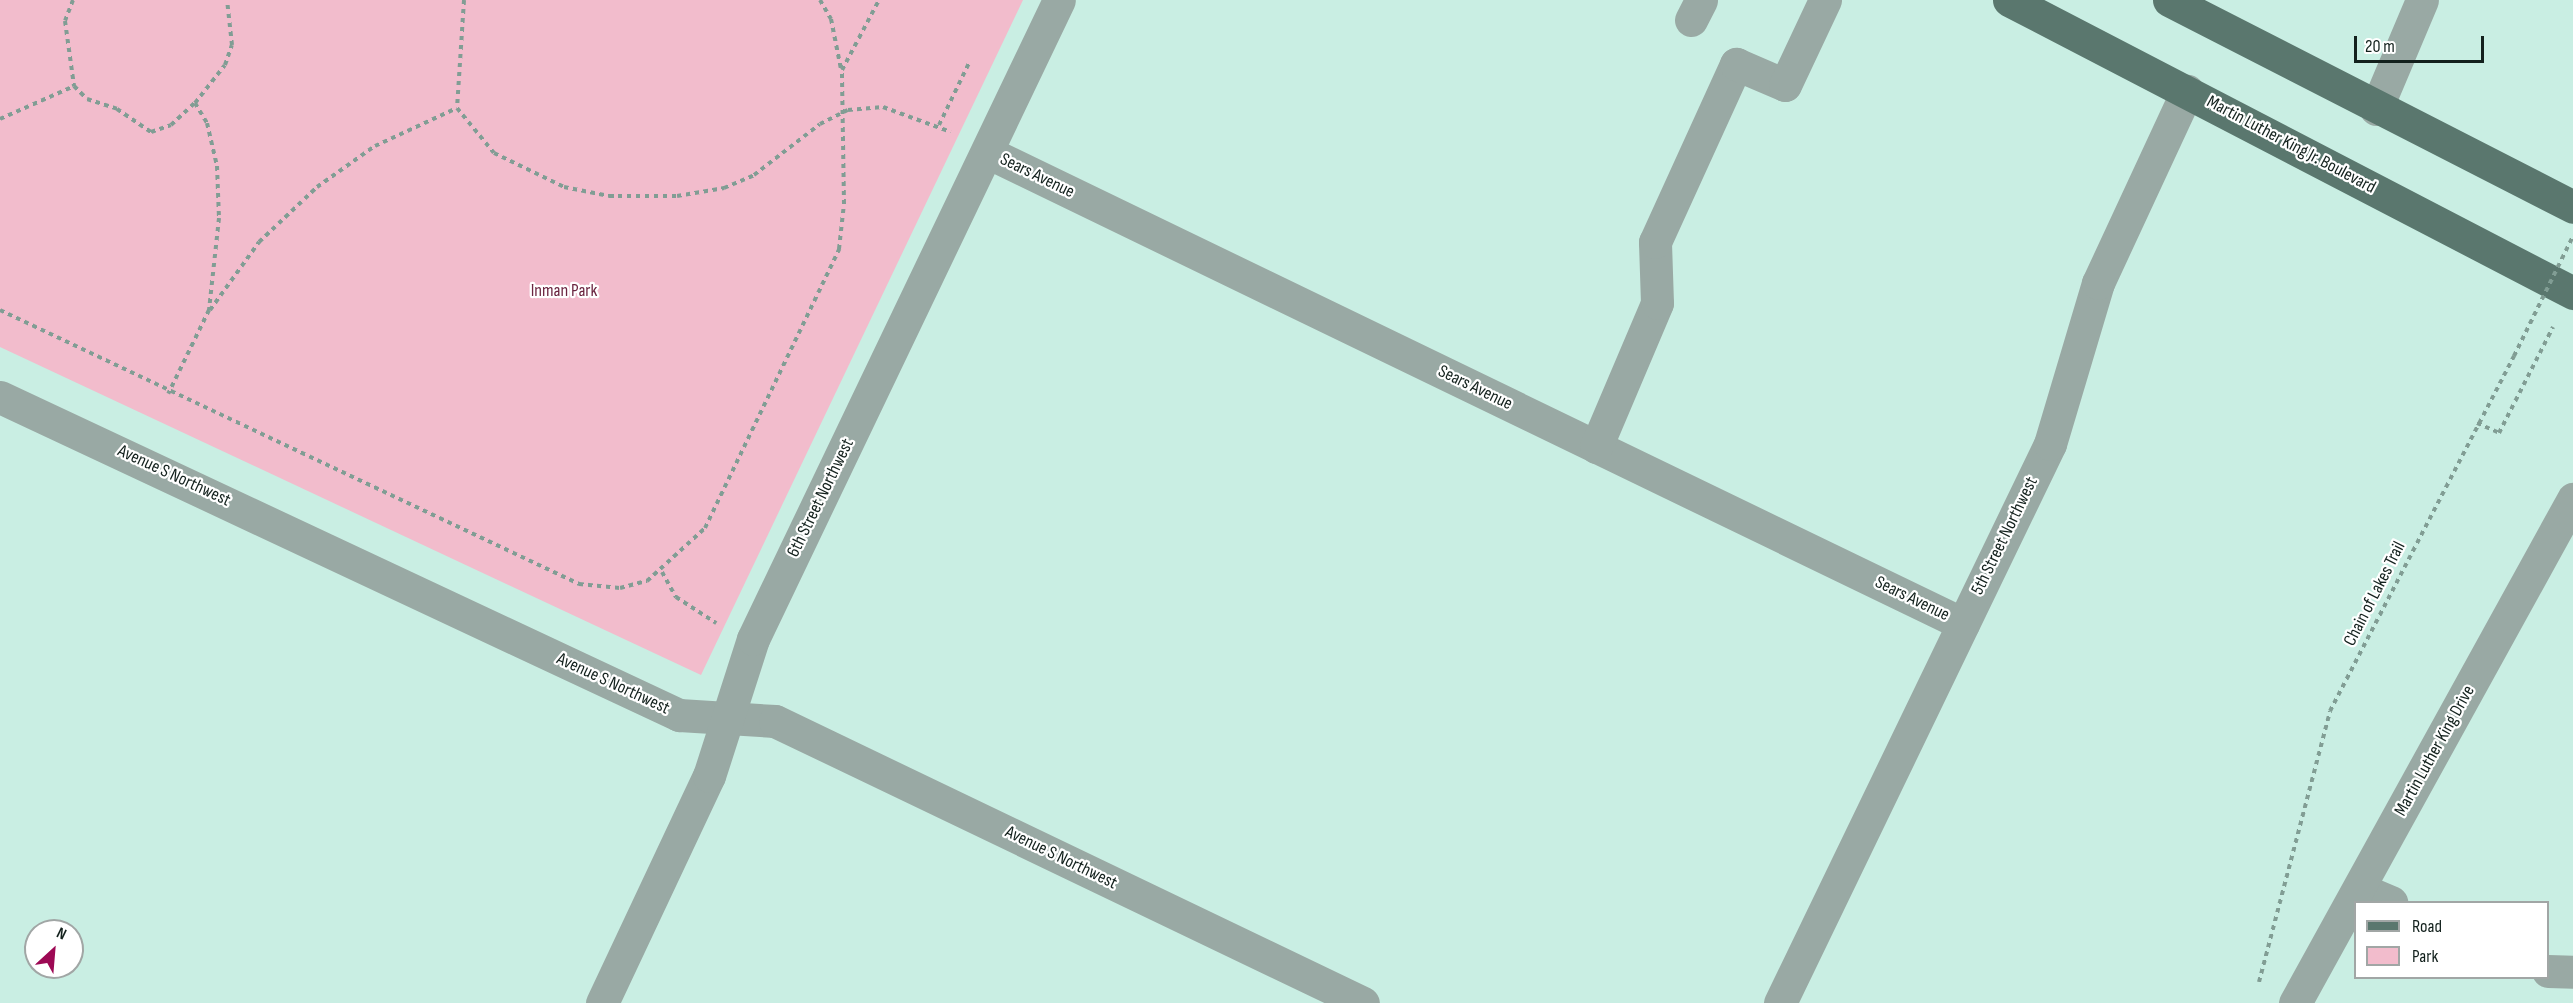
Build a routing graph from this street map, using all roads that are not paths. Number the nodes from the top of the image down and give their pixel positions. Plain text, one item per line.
1 (1059, 0) edge
2 (1825, 0) edge
3 (2009, 0) edge
4 (2169, 0) edge
5 (2422, 0) edge
6 (2187, 91) junction
7 (2376, 109) junction
8 (987, 152) junction
9 (2573, 207) edge
10 (2573, 293) edge
11 (0, 397) edge
12 (1596, 447) junction
13 (2573, 499) edge
14 (1963, 624) junction
15 (728, 718) junction
16 (2360, 889) junction
17 (2387, 901) edge
18 (2549, 971) edge
19 (2573, 972) edge
20 (602, 1003) edge
21 (1363, 1003) edge
22 (1779, 1003) edge
23 (2295, 1003) edge

1 - 8 street, 6th Street Northwest
2 - 12 street
3 - 6 main road, Martin Luther King Jr. Boulevard
4 - 7 main road
5 - 7 street
6 - 10 main road, Martin Luther King Jr. Boulevard
6 - 14 street, 5th Street Northwest
7 - 9 main road
8 - 12 street, Sears Avenue
8 - 15 street, 6th Street Northwest
11 - 15 street, Avenue S Northwest
12 - 14 street, Sears Avenue
13 - 16 street, Martin Luther King Drive
14 - 22 street, 5th Street Northwest
15 - 20 street, 6th Street Northwest
15 - 21 street, Avenue S Northwest
16 - 17 street
16 - 23 street, Martin Luther King Drive
18 - 19 street

